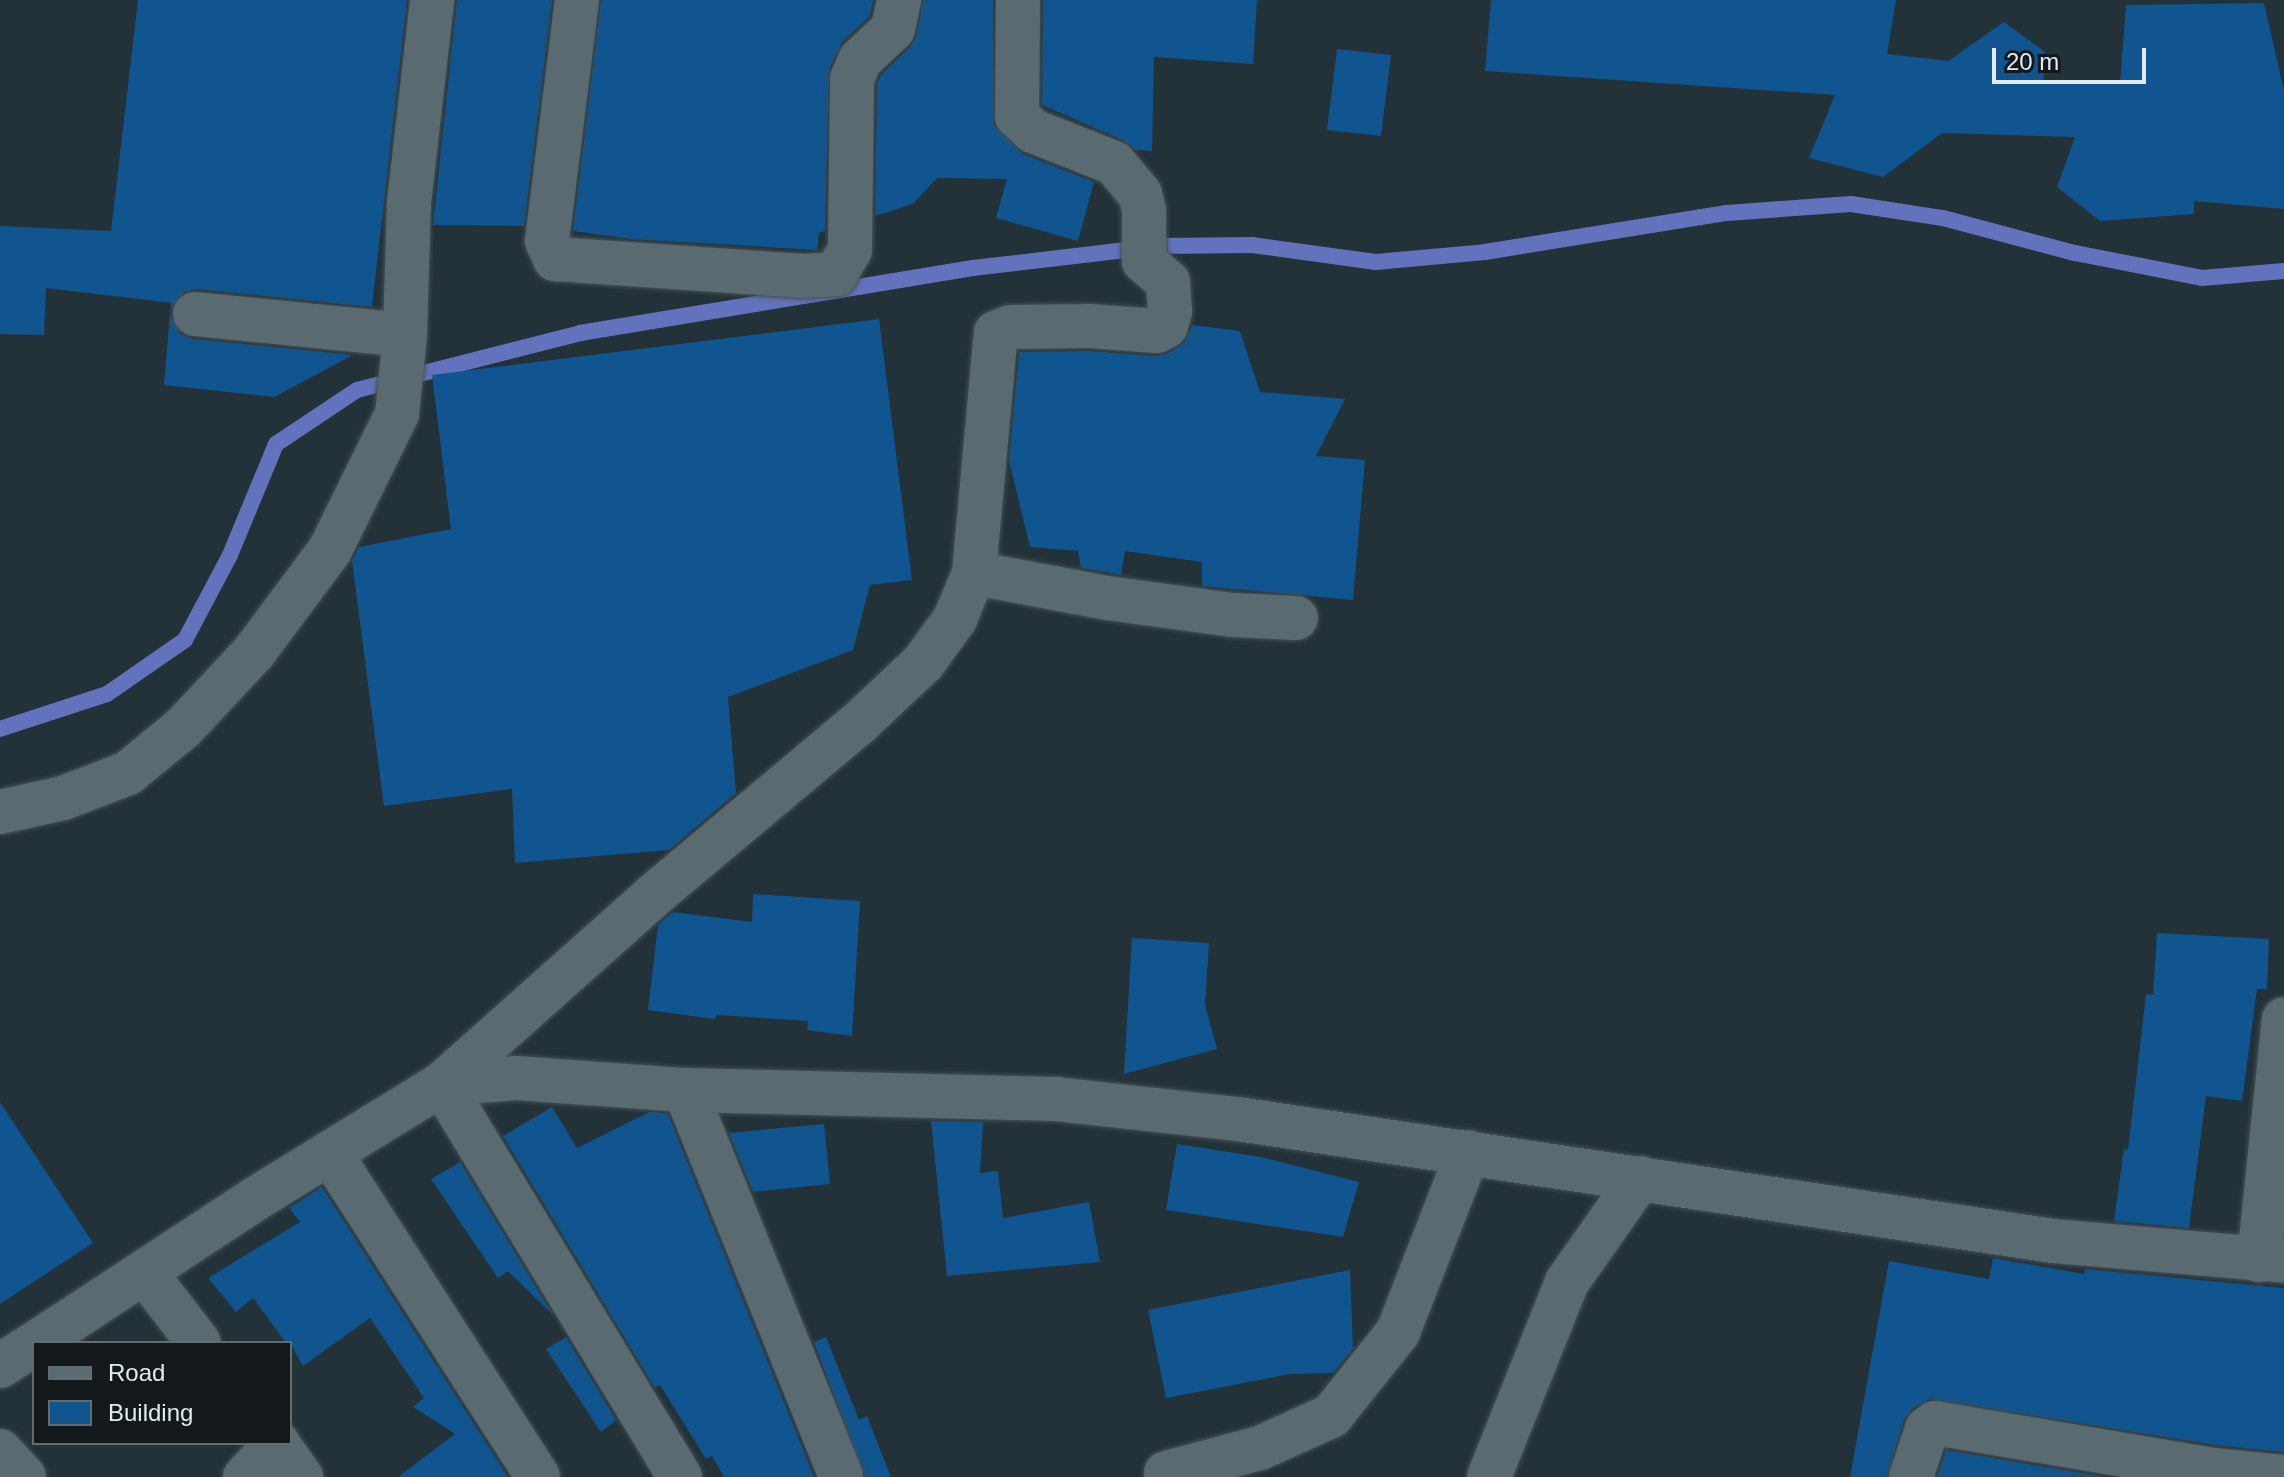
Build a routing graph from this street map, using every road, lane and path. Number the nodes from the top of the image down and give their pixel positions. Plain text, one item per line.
1 (432, 0) edge
2 (577, 0) edge
3 (1018, 0) edge
4 (896, 14) edge
5 (195, 314) dead end
6 (404, 342) junction
7 (974, 573) junction
8 (1296, 618) dead end
9 (0, 812) edge
10 (2284, 1019) edge
11 (442, 1084) junction
12 (685, 1090) junction
13 (1468, 1152) junction
14 (330, 1153) junction
15 (1640, 1178) junction
16 (2272, 1261) edge
17 (145, 1273) junction
18 (40, 1341) edge
19 (197, 1341) edge
20 (32, 1346) edge
21 (0, 1366) edge
22 (275, 1445) edge
23 (278, 1445) edge
24 (0, 1451) edge
25 (1166, 1473) dead end
26 (24, 1477) edge
27 (245, 1477) edge
28 (301, 1477) edge
29 (538, 1477) edge
30 (680, 1477) edge
31 (841, 1477) edge
32 (1489, 1477) edge
33 (1911, 1477) edge
34 (2284, 1477) edge

1 - 6 street
2 - 4 street
3 - 7 street
5 - 6 street
6 - 9 street
7 - 8 street
7 - 11 street
10 - 16 street
11 - 12 street
11 - 14 street
11 - 30 street
12 - 13 street
12 - 31 street
13 - 15 street
13 - 25 street
14 - 17 street
14 - 29 street
15 - 16 street
15 - 32 street
17 - 18 street
17 - 19 street
20 - 21 street
22 - 27 street
23 - 28 street
24 - 26 street
33 - 34 street

